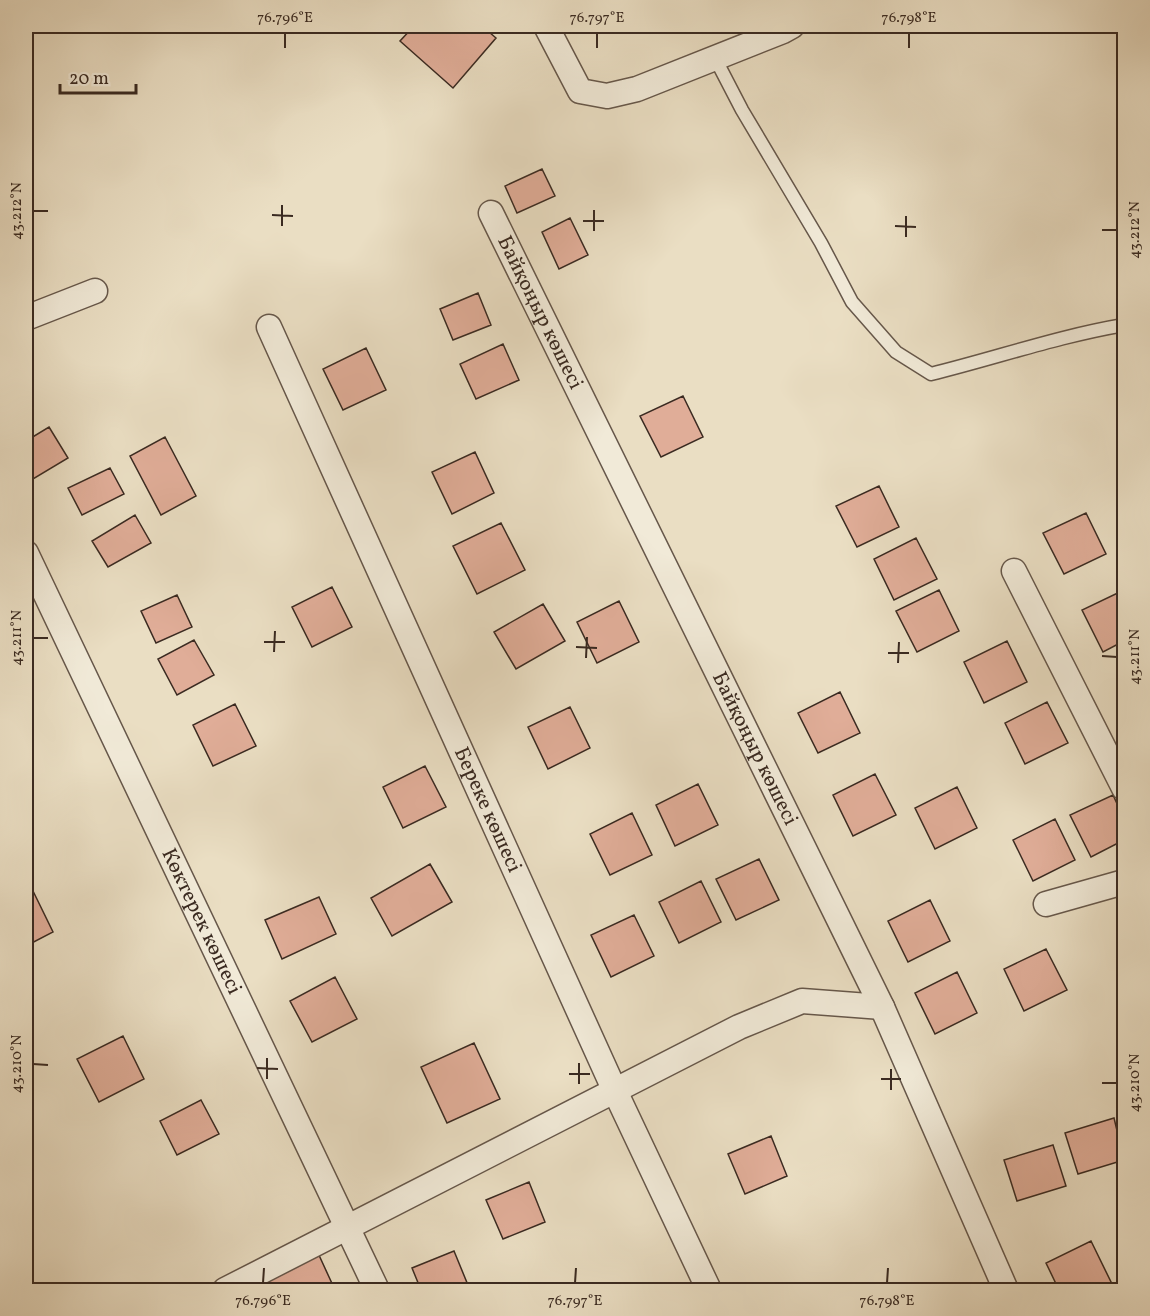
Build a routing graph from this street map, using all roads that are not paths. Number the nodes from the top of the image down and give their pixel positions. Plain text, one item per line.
1 (546, 26) edge
2 (792, 26) edge
3 (715, 58) junction
4 (490, 213) dead end
5 (95, 291) dead end
6 (26, 318) edge
7 (1125, 325) edge
8 (269, 327) dead end
9 (26, 553) edge
10 (1014, 571) dead end
11 (1125, 788) edge
12 (1125, 882) edge
13 (1046, 904) dead end
14 (882, 1007) junction
15 (614, 1089) junction
16 (347, 1226) junction
17 (225, 1290) edge
18 (377, 1290) edge
19 (709, 1290) edge
20 (1006, 1290) edge

1 - 3 street
2 - 3 street
3 - 7 lane
4 - 14 street, Байқоңыр көшесі
5 - 6 street
8 - 15 street, Береке көшесі
9 - 16 street, Көктерек көшесі
10 - 11 street
12 - 13 street
14 - 15 street
14 - 20 street, Байқоңыр көшесі
15 - 16 street
15 - 19 street, Береке көшесі
16 - 17 street
16 - 18 street, Көктерек көшесі

